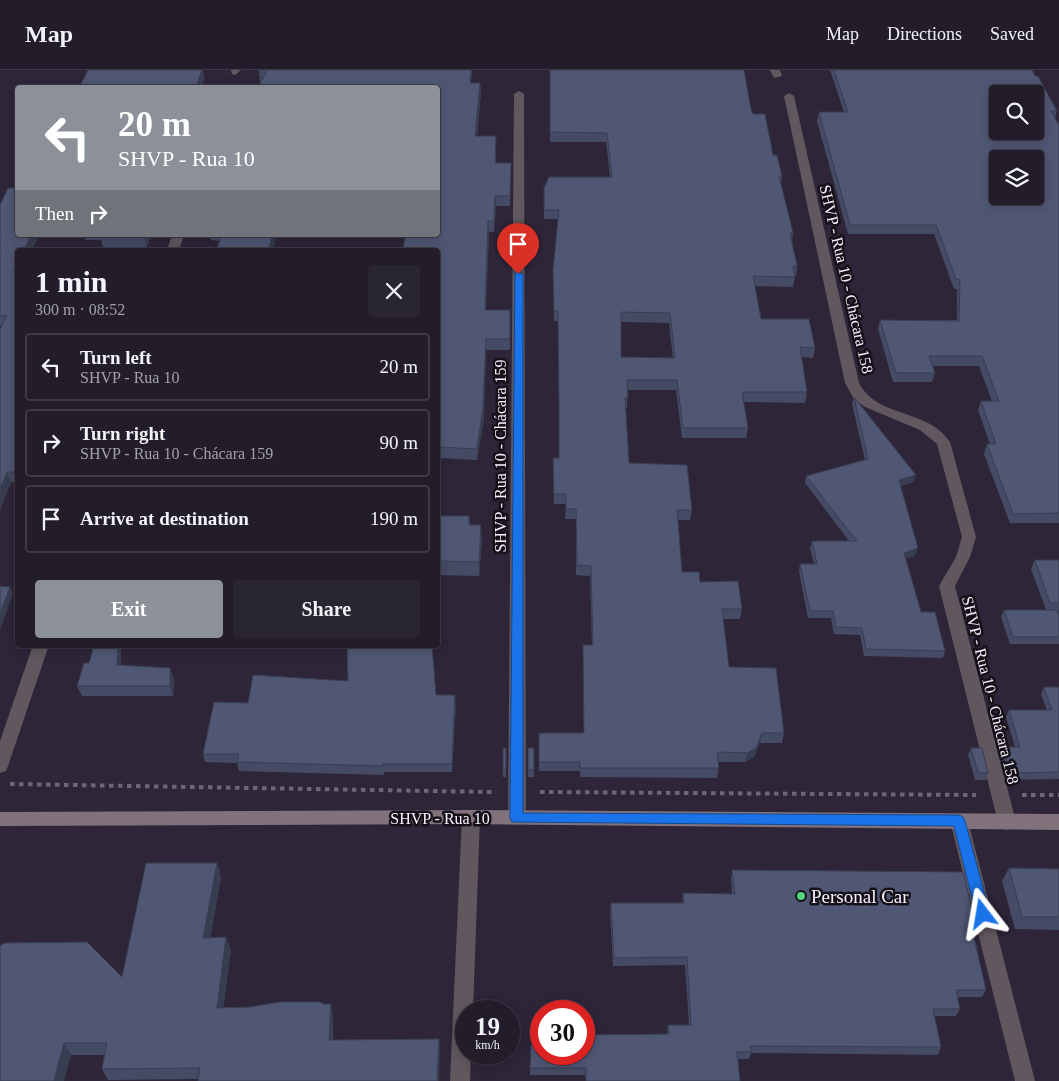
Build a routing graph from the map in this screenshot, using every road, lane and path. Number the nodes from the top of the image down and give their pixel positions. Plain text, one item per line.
1 (519, 94) dead end
2 (788, 96) dead end
3 (40, 648) edge
4 (0, 766) edge
5 (0, 784) edge
6 (518, 792) junction
7 (1000, 795) junction
8 (1059, 795) edge
9 (471, 817) junction
10 (517, 818) junction
11 (0, 819) edge
12 (959, 821) junction
13 (1007, 822) junction
14 (1059, 822) edge
15 (460, 1081) edge
16 (1025, 1081) edge

1 - 6 street, SHVP - Rua 10 - Chácara 159
2 - 7 street, SHVP - Rua 10 - Chácara 158
3 - 4 street
5 - 6 path
6 - 7 path
6 - 10 street, SHVP - Rua 10 - Chácara 159
7 - 8 path
7 - 13 street, SHVP - Rua 10 - Chácara 158
9 - 10 street, SHVP - Rua 10
9 - 11 street, SHVP - Rua 10
9 - 15 street
10 - 12 street, SHVP - Rua 10
12 - 13 street, SHVP - Rua 10
12 - 16 street
13 - 14 street, SHVP - Rua 10

